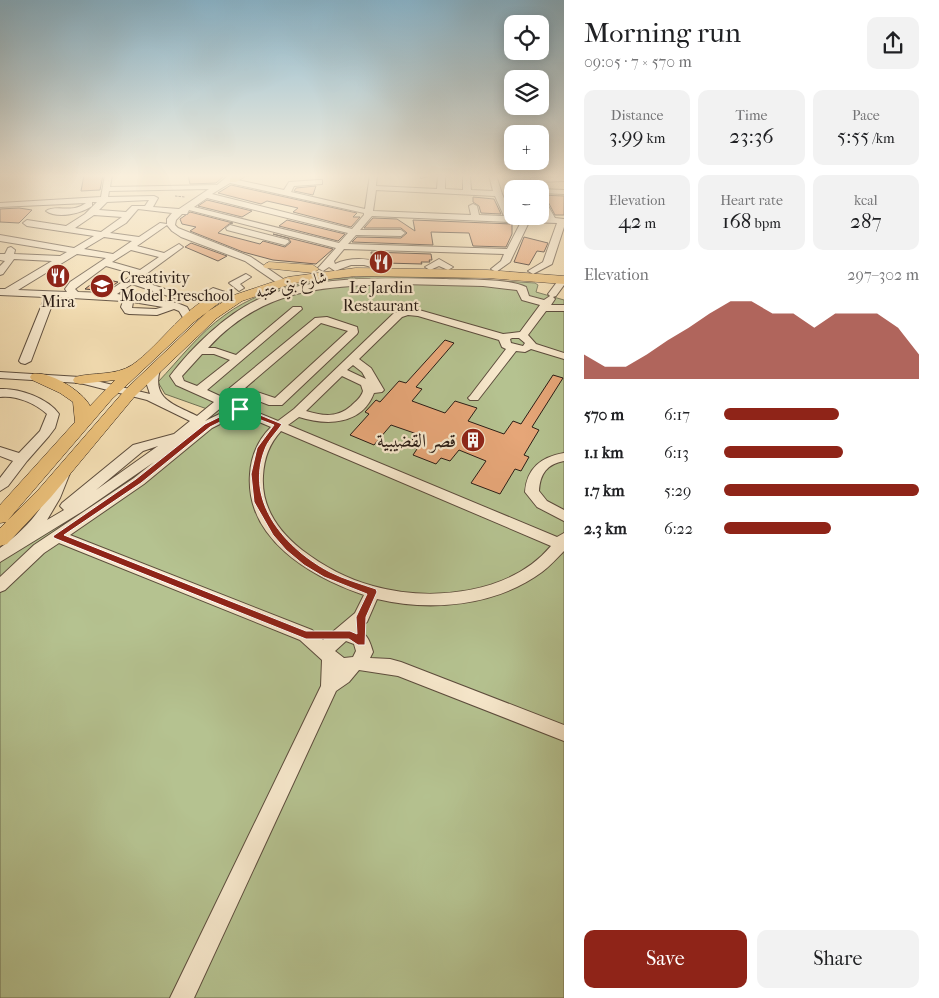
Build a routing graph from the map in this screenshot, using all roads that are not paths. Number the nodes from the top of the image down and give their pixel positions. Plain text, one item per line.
1 (560, 221) edge
2 (24, 222) edge
3 (59, 222) edge
4 (76, 222) edge
5 (118, 222) edge
6 (176, 222) edge
7 (246, 222) edge
8 (259, 222) edge
9 (316, 222) edge
10 (362, 222) edge
11 (167, 223) joint
12 (256, 224) junction
13 (524, 225) edge
14 (69, 228) junction
15 (230, 228) dead end
16 (180, 232) junction
17 (246, 232) junction
18 (355, 232) junction
19 (401, 233) dead end
20 (103, 234) junction
21 (4, 239) edge
22 (140, 240) junction
23 (23, 241) junction
24 (285, 242) dead end
25 (48, 245) junction
26 (340, 246) junction
27 (130, 247) junction
28 (180, 247) dead end
29 (77, 250) junction
30 (5, 256) edge
31 (166, 256) junction
32 (33, 257) junction
33 (114, 257) junction
34 (62, 259) junction
35 (104, 263) junction
36 (506, 263) junction
37 (326, 266) junction
38 (269, 271) junction
39 (532, 271) junction
40 (0, 272) edge
41 (141, 273) junction
42 (564, 277) edge
43 (130, 280) junction
44 (151, 287) junction
45 (3, 292) edge
46 (51, 294) junction
47 (75, 294) junction
48 (225, 294) junction
49 (108, 296) junction
50 (202, 297) dead end
51 (129, 299) junction
52 (186, 299) dead end
53 (148, 301) junction
54 (548, 302) junction
55 (173, 305) junction
56 (564, 308) edge
57 (297, 309) dead end
58 (188, 319) junction
59 (522, 336) junction
60 (509, 343) junction
61 (531, 346) junction
62 (199, 351) junction
63 (564, 356) edge
64 (238, 359) junction
65 (352, 360) junction
66 (25, 361) dead end
67 (137, 368) junction
68 (154, 370) junction
69 (340, 371) junction
70 (0, 375) edge
71 (37, 377) junction
72 (63, 380) junction
73 (80, 380) junction
74 (238, 389) junction
75 (378, 390) dead end
76 (199, 391) junction
77 (0, 393) edge
78 (119, 395) junction
79 (474, 398) dead end
80 (160, 402) junction
81 (223, 402) junction
82 (240, 409) junction
83 (298, 412) junction
84 (199, 421) junction
85 (350, 422) dead end
86 (84, 424) junction
87 (278, 424) junction
88 (298, 432) junction
89 (180, 436) junction
90 (0, 451) edge
91 (564, 457) edge
92 (20, 462) junction
93 (0, 468) edge
94 (63, 473) junction
95 (2, 482) edge
96 (564, 516) edge
97 (0, 517) edge
98 (26, 535) junction
99 (57, 536) junction
100 (6, 543) edge
101 (563, 543) edge
102 (0, 556) edge
103 (0, 586) edge
104 (373, 592) junction
105 (361, 617) junction
106 (306, 635) junction
107 (339, 635) junction
108 (362, 643) junction
109 (330, 657) junction
110 (355, 664) junction
111 (391, 667) junction
112 (330, 686) junction
113 (564, 733) edge
114 (182, 998) edge

1 - 39 street
2 - 21 street
3 - 14 street
4 - 14 street
5 - 20 street
6 - 16 street
7 - 12 street
8 - 12 street
9 - 18 street
10 - 18 street
11 - 16 street
11 - 22 street
12 - 17 street
12 - 26 street
13 - 36 street
14 - 20 street
15 - 17 street
16 - 38 street
17 - 24 street
18 - 19 street
18 - 26 street
20 - 22 street
20 - 29 street
21 - 23 street
22 - 27 street
23 - 25 street
23 - 30 street
25 - 29 street
25 - 32 street
26 - 36 street
26 - 37 street
27 - 31 street
27 - 33 street
28 - 31 street
29 - 33 street
29 - 34 street
30 - 32 street
30 - 40 street
31 - 41 street
32 - 34 street
33 - 35 street
34 - 45 street
35 - 41 street
35 - 47 street
36 - 37 main road, شارع بني عتبه
36 - 39 main road, شارع بني عتبه
37 - 38 main road, شارع بني عتبه
38 - 42 main road, شارع بني عتبه
38 - 48 main road, شارع بني عتبه
38 - 68 main road, شارع بني عتبه
39 - 42 main road, شارع بني عتبه
41 - 43 street
42 - 54 street
43 - 44 street
43 - 49 street
44 - 52 street
44 - 53 street
45 - 46 street
46 - 47 street
46 - 66 street
47 - 49 street
48 - 50 street
48 - 58 main road, شارع بني عتبه
49 - 51 street
51 - 53 street
51 - 55 street
53 - 55 street
54 - 56 street
54 - 59 lane
54 - 62 street
55 - 58 street
57 - 64 street
58 - 67 main road, شارع بني عتبه
59 - 60 street
59 - 61 street
60 - 61 street
60 - 65 street
60 - 79 street
61 - 63 street
62 - 64 street
62 - 76 street
64 - 76 street
65 - 69 street
65 - 75 street
67 - 73 main road
67 - 78 main road, شارع بني عتبه
68 - 78 main road, شارع بني عتبه
68 - 80 street
69 - 83 street
69 - 83 street
70 - 71 street
71 - 72 street
71 - 86 main road
72 - 73 street
72 - 78 street
73 - 78 street
74 - 74 street
74 - 81 street
76 - 81 street
77 - 92 street
78 - 80 street
78 - 86 main road, شارع بني عتبه
78 - 94 main road, شارع بني عتبه
80 - 84 street
81 - 82 street
81 - 84 street
82 - 87 street
82 - 99 street
83 - 87 street
84 - 89 street
85 - 88 street
86 - 97 main road, شارع بني عتبه
87 - 88 street
87 - 104 street
88 - 101 street
89 - 98 street
89 - 100 street
90 - 92 street
91 - 96 street
92 - 93 street
92 - 95 street
94 - 98 street
94 - 100 main road, شارع بني عتبه
98 - 100 street
99 - 103 street
99 - 106 street
100 - 102 street
101 - 104 street
104 - 105 street
105 - 107 street
105 - 108 street
106 - 107 street
106 - 109 street
107 - 108 street
107 - 109 street
108 - 110 street
108 - 111 street
109 - 110 street
109 - 112 street
110 - 111 street
110 - 112 street
111 - 113 street
112 - 114 lane

